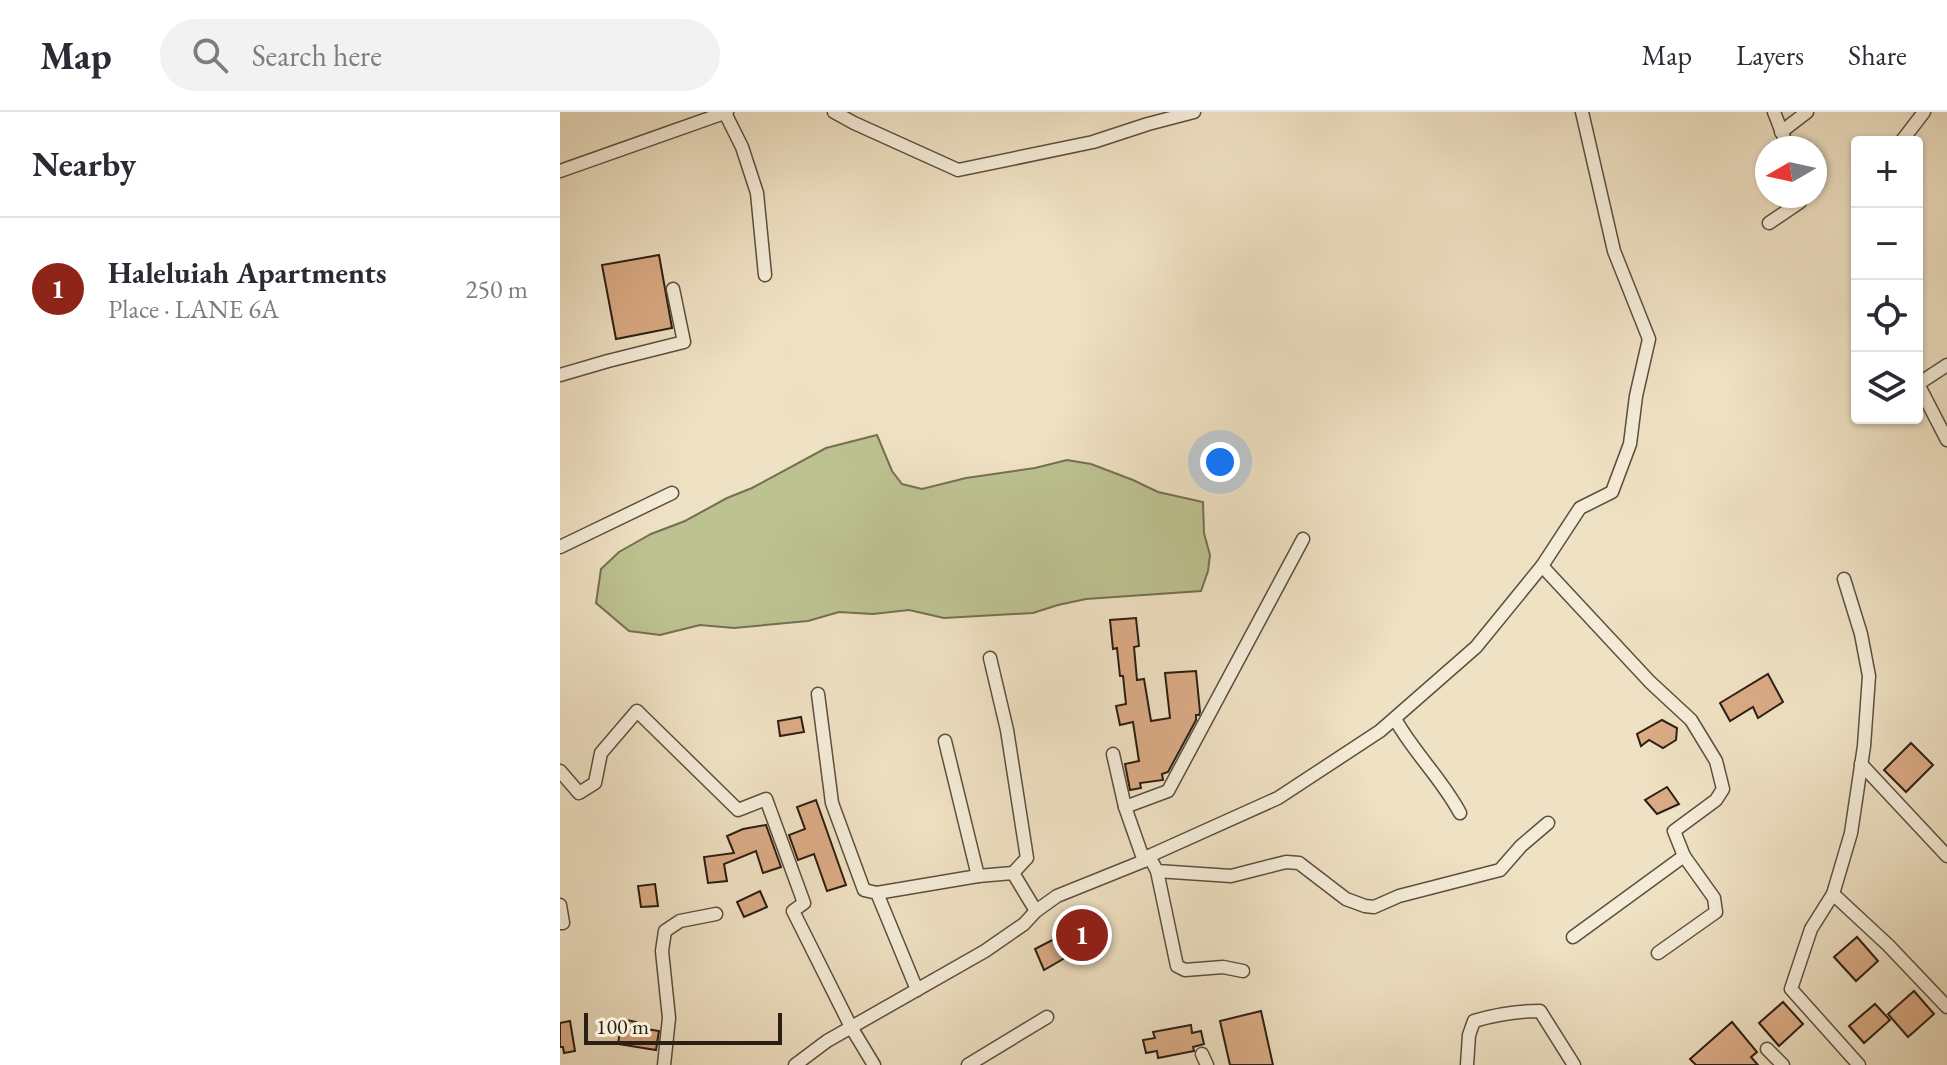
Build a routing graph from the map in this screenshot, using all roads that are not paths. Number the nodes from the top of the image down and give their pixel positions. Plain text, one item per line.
1 (726, 112) edge
2 (834, 112) edge
3 (1194, 112) edge
4 (1582, 112) edge
5 (1774, 112) edge
6 (1807, 112) edge
7 (1924, 112) edge
8 (1781, 132) junction
9 (1783, 136) edge
10 (1906, 136) edge
11 (560, 171) edge
12 (1791, 208) edge
13 (1769, 223) dead end
14 (765, 275) dead end
15 (673, 289) dead end
16 (1947, 365) edge
17 (560, 375) edge
18 (1947, 440) edge
19 (672, 493) dead end
20 (1303, 539) dead end
21 (560, 547) edge
22 (1542, 566) junction
23 (1844, 579) dead end
24 (990, 658) dead end
25 (818, 694) dead end
26 (1395, 719) junction
27 (945, 741) dead end
28 (1113, 754) dead end
29 (1861, 764) junction
30 (560, 771) edge
31 (1125, 807) junction
32 (1460, 813) dead end
33 (1548, 823) dead end
34 (1684, 856) junction
35 (1947, 856) edge
36 (1147, 858) junction
37 (1157, 871) junction
38 (1013, 873) junction
39 (978, 876) junction
40 (877, 893) junction
41 (1833, 894) junction
42 (560, 905) edge
43 (1036, 911) junction
44 (716, 914) dead end
45 (560, 923) edge
46 (1573, 937) dead end
47 (1658, 953) dead end
48 (1243, 971) dead end
49 (917, 990) junction
50 (1947, 1007) edge
51 (1047, 1017) dead end
52 (851, 1027) junction
53 (1767, 1049) dead end
54 (664, 1065) edge
55 (795, 1065) edge
56 (874, 1065) edge
57 (968, 1065) edge
58 (1467, 1065) edge
59 (1574, 1065) edge
60 (1783, 1065) edge
61 (1859, 1065) edge

1 - 11 street
1 - 14 street
2 - 3 street
4 - 22 street
5 - 8 street
6 - 8 street
7 - 10 street
8 - 9 street
12 - 13 street
15 - 17 street
16 - 18 street
19 - 21 street
20 - 31 street
22 - 26 street
22 - 34 street
23 - 29 street
24 - 38 street
25 - 40 street
26 - 32 street
26 - 36 street
27 - 39 street
28 - 31 street
29 - 35 street
29 - 41 street
30 - 52 street
31 - 36 street
33 - 37 street
34 - 46 street
34 - 47 street
36 - 37 street
36 - 43 street
37 - 48 street
38 - 39 street
38 - 43 street
39 - 40 street
40 - 49 street
41 - 50 street
41 - 61 street
42 - 45 street
43 - 49 street
44 - 54 street
49 - 52 street
51 - 57 street
52 - 55 street
52 - 56 street
53 - 60 street
58 - 59 street

